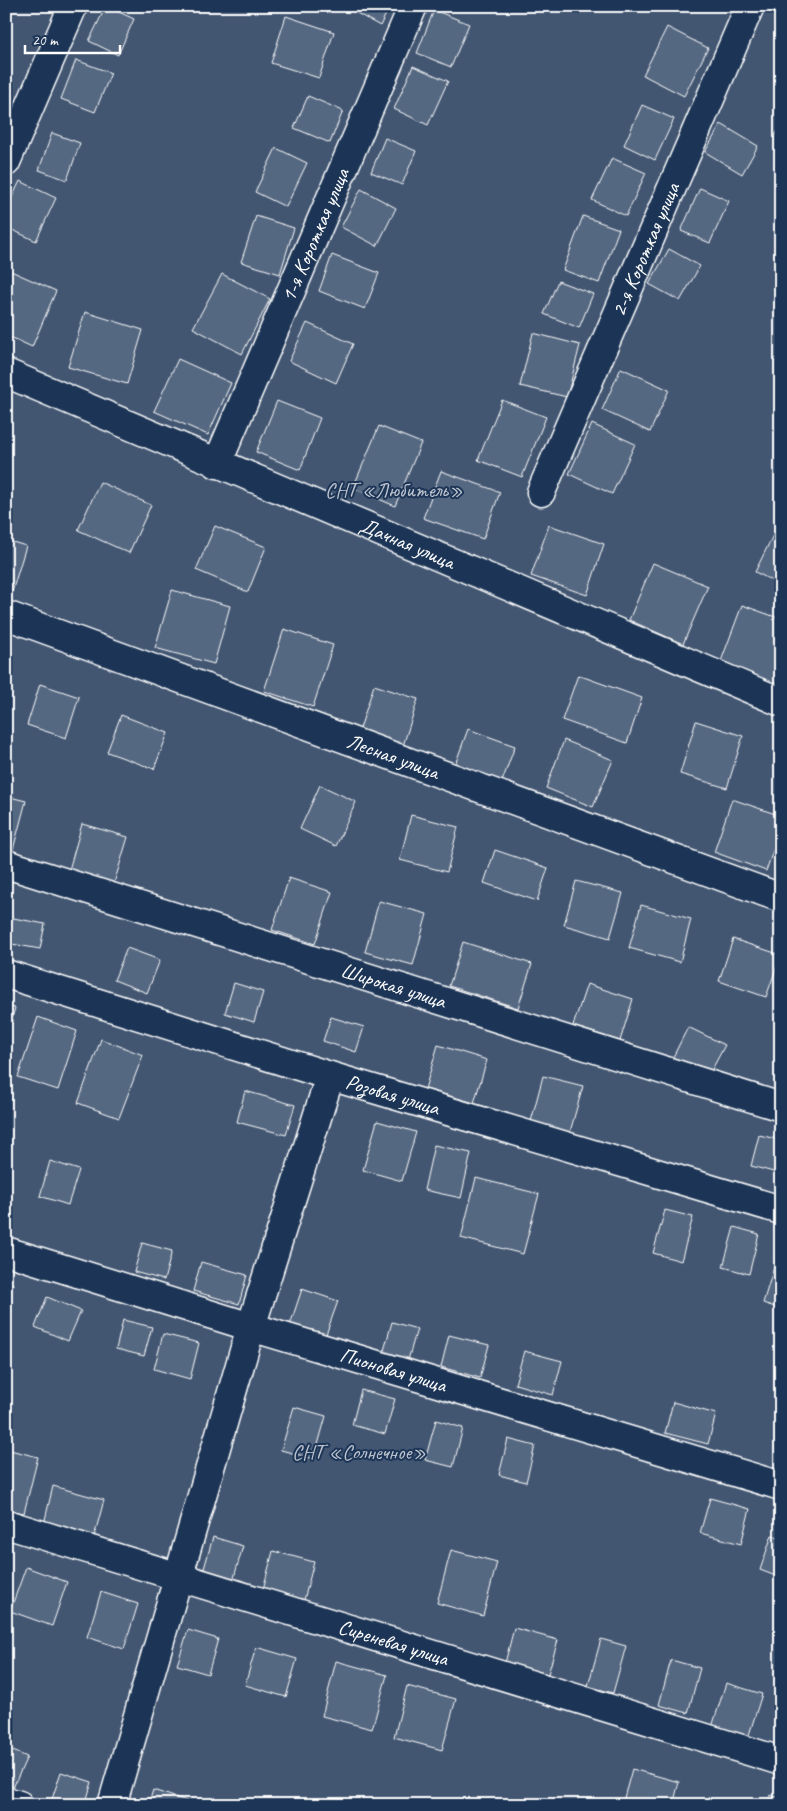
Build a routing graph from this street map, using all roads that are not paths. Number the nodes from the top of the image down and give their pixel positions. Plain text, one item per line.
1 (72, 6) edge
2 (413, 6) edge
3 (750, 6) edge
4 (6, 162) edge
5 (6, 373) edge
6 (217, 464) junction
7 (541, 492) dead end
8 (6, 616) edge
9 (781, 702) edge
10 (6, 864) edge
11 (781, 898) edge
12 (6, 974) edge
13 (330, 1076) junction
14 (781, 1107) edge
15 (781, 1210) edge
16 (6, 1251) edge
17 (251, 1327) junction
18 (781, 1486) edge
19 (6, 1524) edge
20 (178, 1577) junction
21 (781, 1761) edge
22 (6, 1801) edge
23 (18, 1805) edge
24 (112, 1805) edge

1 - 4 street
2 - 6 street, 1-я Короткая улица
3 - 7 street, 2-я Короткая улица
5 - 6 street, Дачная улица
6 - 9 street, Дачная улица
8 - 11 street, Лесная улица
10 - 14 street, Широкая улица
12 - 13 street, Розовая улица
13 - 15 street, Розовая улица
13 - 17 street
16 - 17 street, Пионовая улица
17 - 18 street, Пионовая улица
17 - 20 street
19 - 20 street, Сиреневая улица
20 - 21 street, Сиреневая улица
20 - 24 street
22 - 23 street

